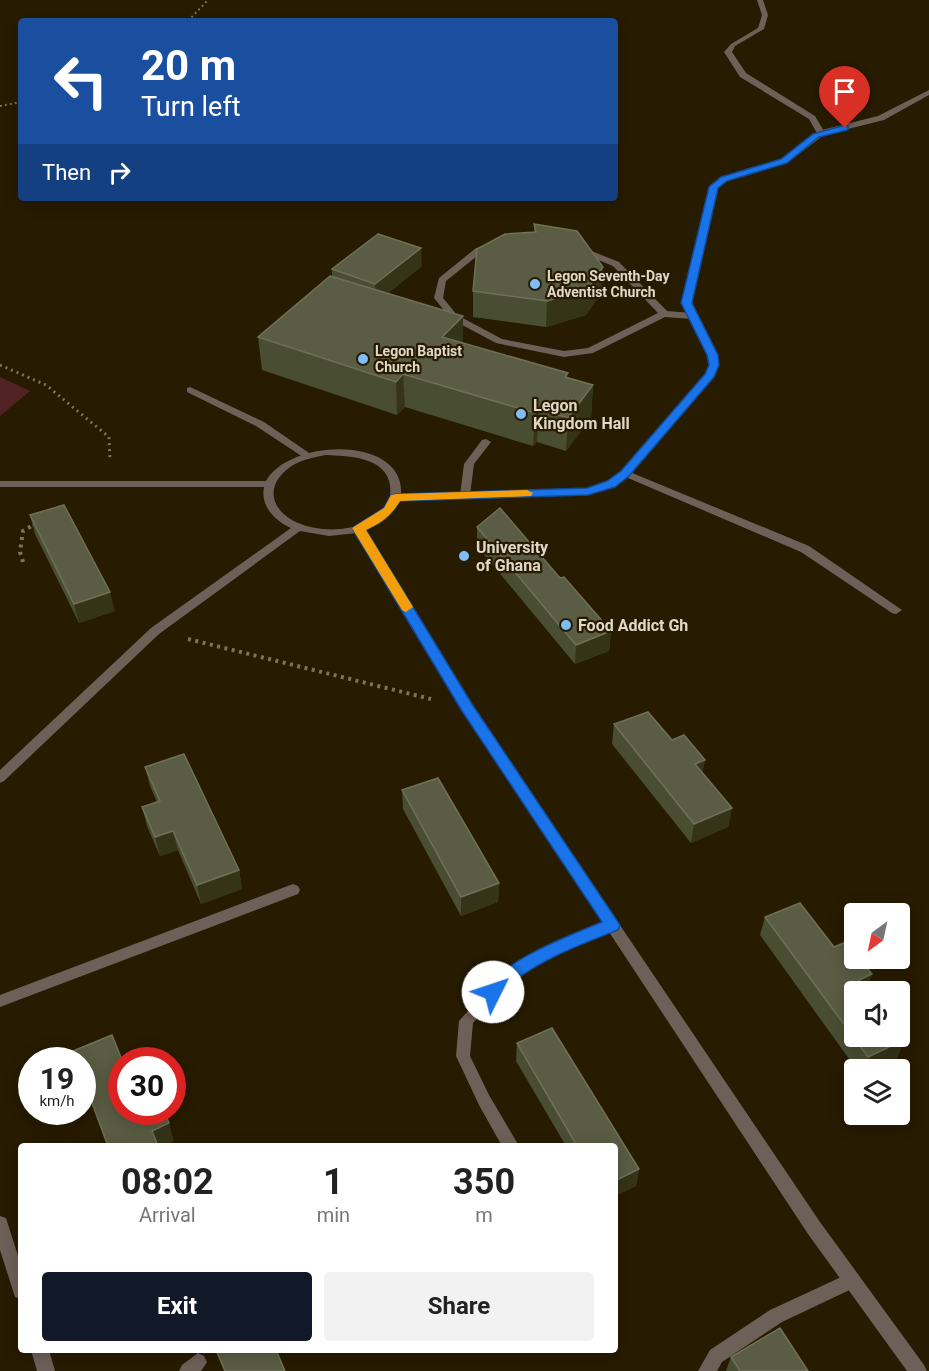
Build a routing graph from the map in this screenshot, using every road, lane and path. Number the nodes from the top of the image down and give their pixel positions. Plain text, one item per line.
1 (208, 0) edge
2 (760, 0) edge
3 (191, 18) edge
4 (929, 92) edge
5 (18, 103) edge
6 (0, 106) edge
7 (821, 133) junction
8 (498, 247) edge
9 (573, 249) edge
10 (664, 314) junction
11 (692, 316) junction
12 (0, 364) edge
13 (190, 390) dead end
14 (486, 442) dead end
15 (307, 455) junction
16 (625, 473) junction
17 (0, 484) edge
18 (112, 484) junction
19 (269, 484) junction
20 (465, 495) junction
21 (396, 498) junction
22 (43, 520) edge
23 (298, 528) junction
24 (358, 528) junction
25 (23, 562) dead end
26 (896, 609) dead end
27 (155, 632) junction
28 (467, 707) junction
29 (0, 778) edge
30 (293, 890) dead end
31 (612, 925) junction
32 (0, 1001) edge
33 (509, 1143) edge
34 (0, 1224) edge
35 (852, 1280) junction
36 (18, 1281) edge
37 (41, 1353) edge
38 (46, 1371) edge
39 (707, 1371) edge
40 (918, 1371) edge

1 - 3 path
2 - 7 street
4 - 7 street
5 - 6 path
7 - 11 street
8 - 10 street
9 - 10 street
10 - 11 street
11 - 16 street
12 - 18 path
13 - 15 street
14 - 20 street
15 - 19 street
15 - 21 street
16 - 20 street
16 - 26 street
17 - 18 street
18 - 19 street
19 - 23 street
20 - 21 street
21 - 24 street
22 - 25 path
23 - 24 street
23 - 27 street
24 - 28 street
27 - 28 path
27 - 29 street
28 - 31 street
30 - 32 street
31 - 33 street
31 - 35 street
34 - 36 street
35 - 39 street
35 - 40 street
37 - 38 street

